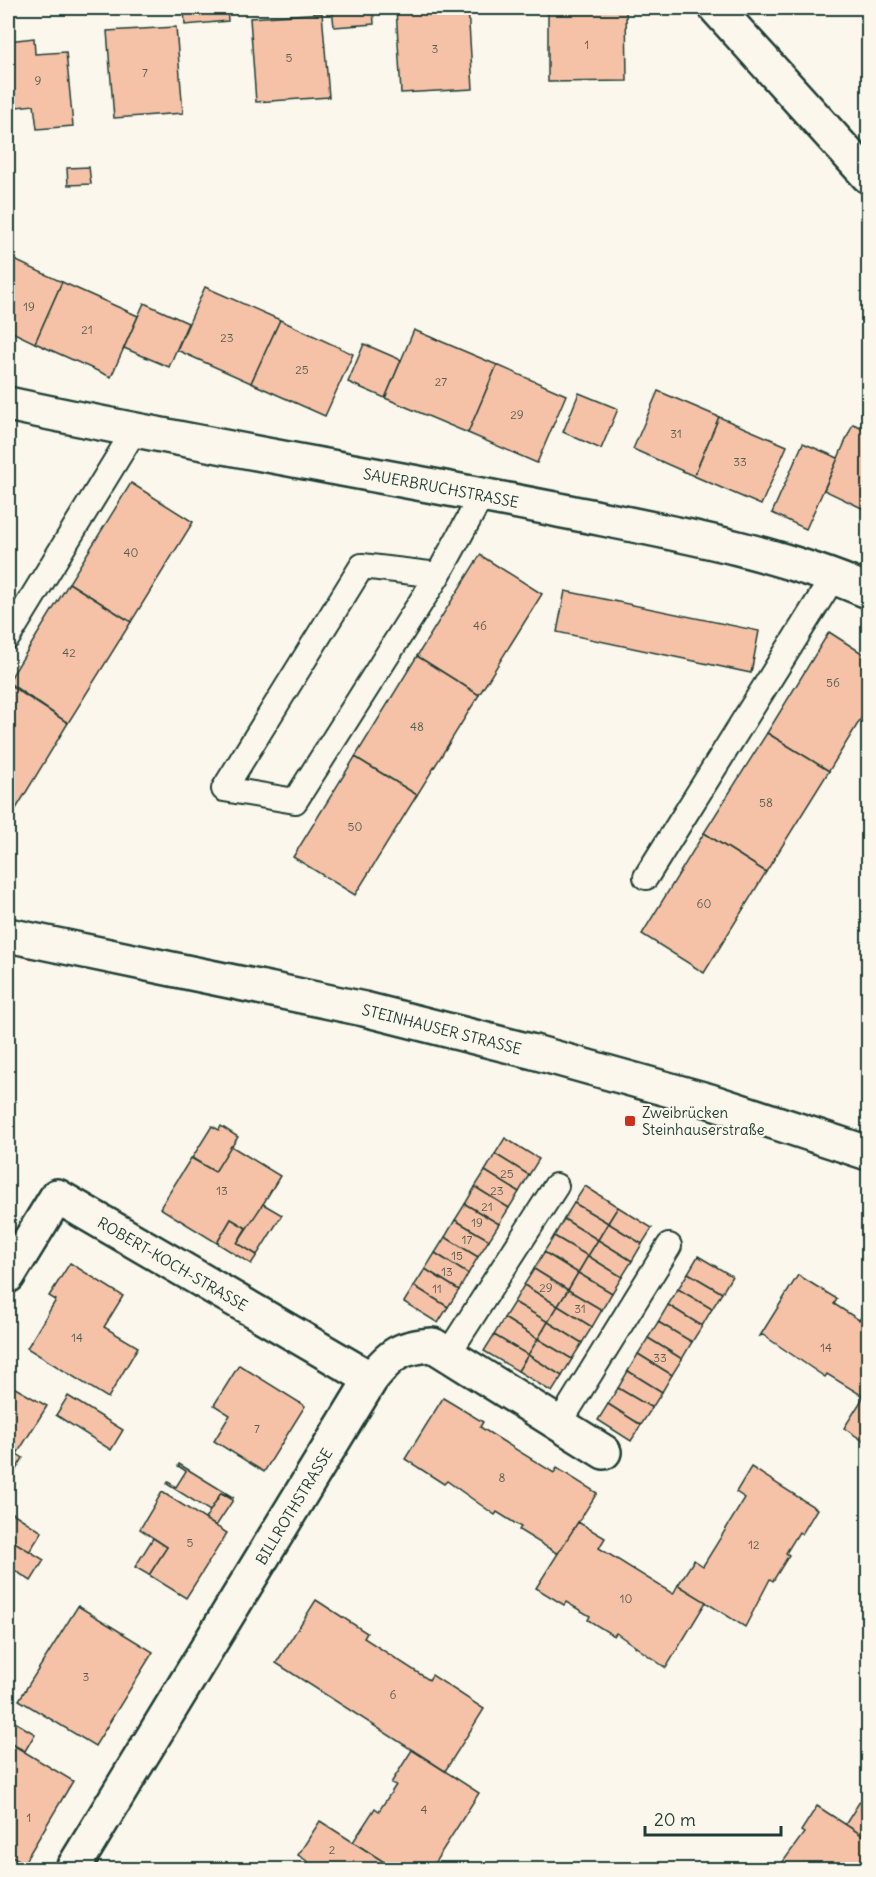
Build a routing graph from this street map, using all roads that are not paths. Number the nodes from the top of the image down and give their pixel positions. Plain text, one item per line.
1 (716, 8) edge
2 (868, 176) edge
3 (8, 404) edge
4 (134, 431) junction
5 (482, 495) junction
6 (438, 575) junction
7 (834, 576) junction
8 (868, 591) edge
9 (8, 638) edge
10 (646, 877) dead end
11 (8, 936) edge
12 (868, 1153) edge
13 (556, 1186) dead end
14 (669, 1246) dead end
15 (8, 1276) edge
16 (448, 1354) junction
17 (371, 1379) junction
18 (559, 1424) junction
19 (604, 1452) dead end
20 (72, 1869) edge

1 - 2 street
3 - 4 street, SAUERBRUCHSTRASSE
4 - 5 street, SAUERBRUCHSTRASSE
4 - 9 lane
5 - 6 lane
5 - 7 street, SAUERBRUCHSTRASSE
6 - 6 lane
7 - 8 street, SAUERBRUCHSTRASSE
7 - 10 lane
11 - 12 street, STEINHAUSER STRASSE
13 - 16 lane
14 - 18 lane
15 - 17 street, ROBERT-KOCH-STRASSE
16 - 17 street, BILLROTHSTRASSE
16 - 18 street, BILLROTHSTRASSE
17 - 20 street, BILLROTHSTRASSE
18 - 19 street, BILLROTHSTRASSE

